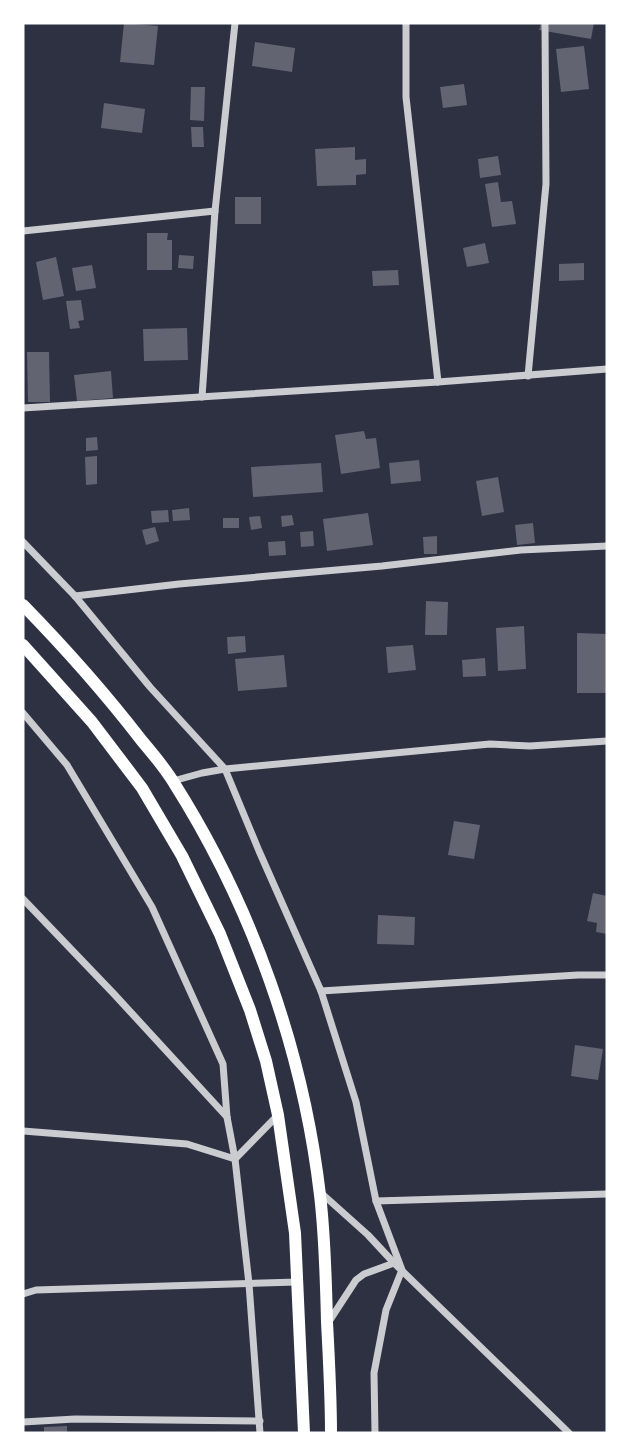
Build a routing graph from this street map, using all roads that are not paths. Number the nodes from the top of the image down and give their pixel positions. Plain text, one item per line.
1 (235, 23) edge
2 (406, 23) edge
3 (545, 23) edge
4 (215, 211) junction
5 (23, 231) edge
6 (607, 369) edge
7 (528, 376) junction
8 (438, 382) junction
9 (202, 397) junction
10 (23, 408) edge
11 (23, 541) edge
12 (607, 546) edge
13 (75, 596) junction
14 (23, 605) edge
15 (23, 645) edge
16 (23, 713) edge
17 (607, 741) edge
18 (225, 769) junction
19 (173, 781) junction
20 (23, 899) edge
21 (607, 975) edge
22 (321, 991) junction
23 (278, 1115) junction
24 (228, 1117) junction
25 (23, 1131) edge
26 (235, 1159) junction
27 (320, 1192) junction
28 (607, 1195) edge
29 (376, 1201) junction
30 (394, 1263) junction
31 (402, 1270) junction
32 (297, 1282) junction
33 (249, 1284) junction
34 (23, 1294) edge
35 (327, 1324) junction
36 (260, 1421) junction
37 (23, 1422) edge
38 (260, 1433) edge
39 (304, 1433) edge
40 (331, 1433) edge
41 (375, 1433) edge
42 (569, 1433) edge

1 - 4 street
2 - 8 street
3 - 7 street
4 - 5 street
4 - 9 street
6 - 7 street
7 - 8 street
8 - 9 street
9 - 10 street
11 - 13 street
12 - 13 street
13 - 18 street
14 - 19 main road
15 - 23 main road
16 - 24 street
17 - 18 street
18 - 19 street
18 - 22 street
19 - 27 main road
20 - 24 street
21 - 22 street
22 - 29 street
23 - 26 street
23 - 32 main road
24 - 26 street
25 - 26 street
26 - 33 street
27 - 30 street
27 - 35 main road
28 - 29 street
29 - 31 street
30 - 31 street
30 - 35 street
31 - 41 street
31 - 42 street
32 - 33 street
32 - 39 main road
33 - 34 street
33 - 36 street
35 - 40 main road
36 - 37 street
36 - 38 street

